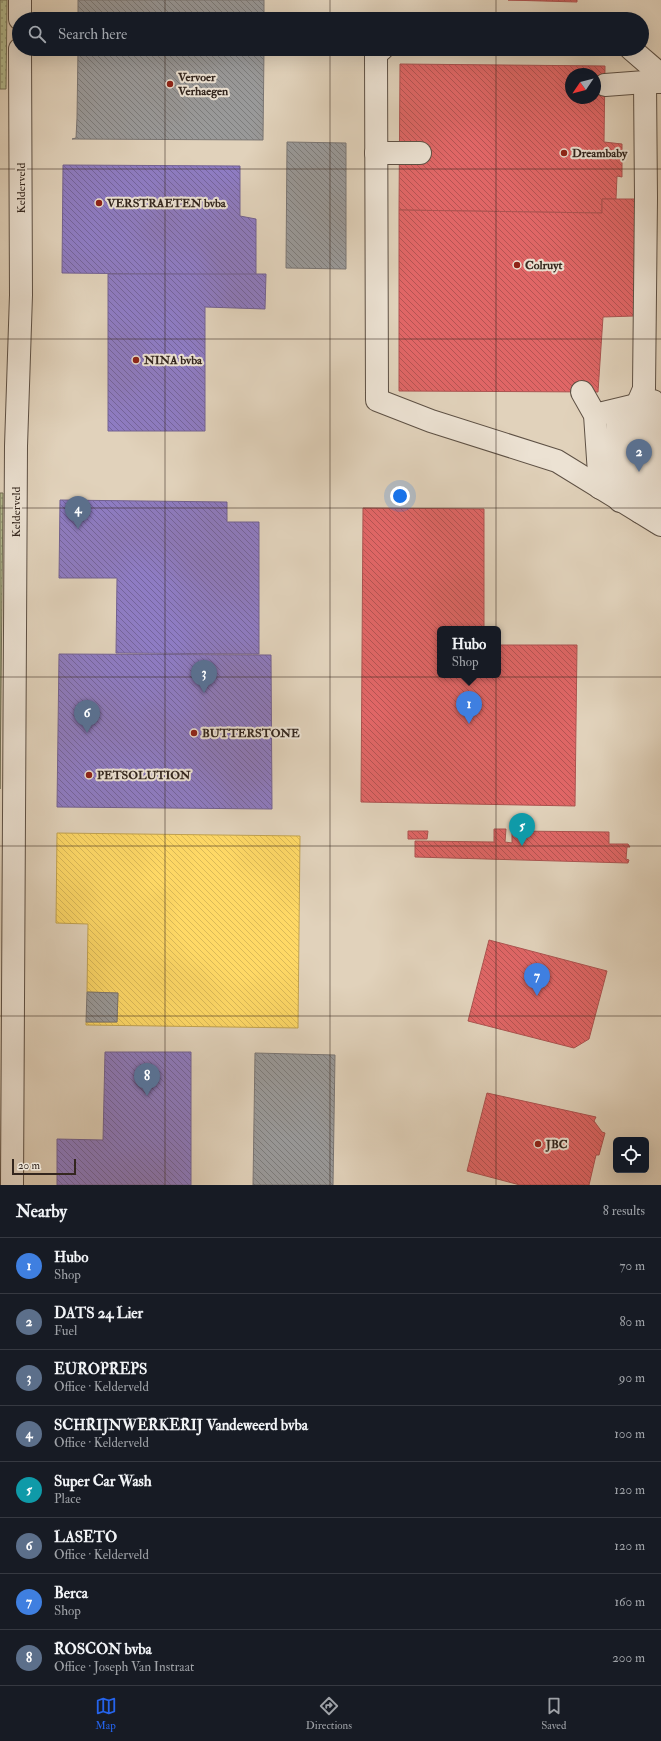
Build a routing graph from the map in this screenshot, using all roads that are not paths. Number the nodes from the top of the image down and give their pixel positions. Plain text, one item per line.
1 (20, 0) edge
2 (20, 12) edge
3 (20, 56) edge
4 (376, 56) edge
5 (637, 56) edge
6 (656, 80) edge
7 (605, 85) dead end
8 (376, 153) junction
9 (420, 153) dead end
10 (582, 392) dead end
11 (636, 406) junction
12 (595, 415) junction
13 (600, 488) junction
14 (620, 501) junction
15 (653, 520) edge
16 (6, 999) edge
17 (12, 1185) edge

1 - 2 street
3 - 16 street, Kelderveld
4 - 8 street
5 - 6 street
6 - 7 street
6 - 11 street
8 - 9 street
8 - 13 street
10 - 12 street
11 - 12 street
11 - 14 street
11 - 15 street
12 - 13 street
13 - 14 street
14 - 15 street
16 - 17 street, Kelderveld

